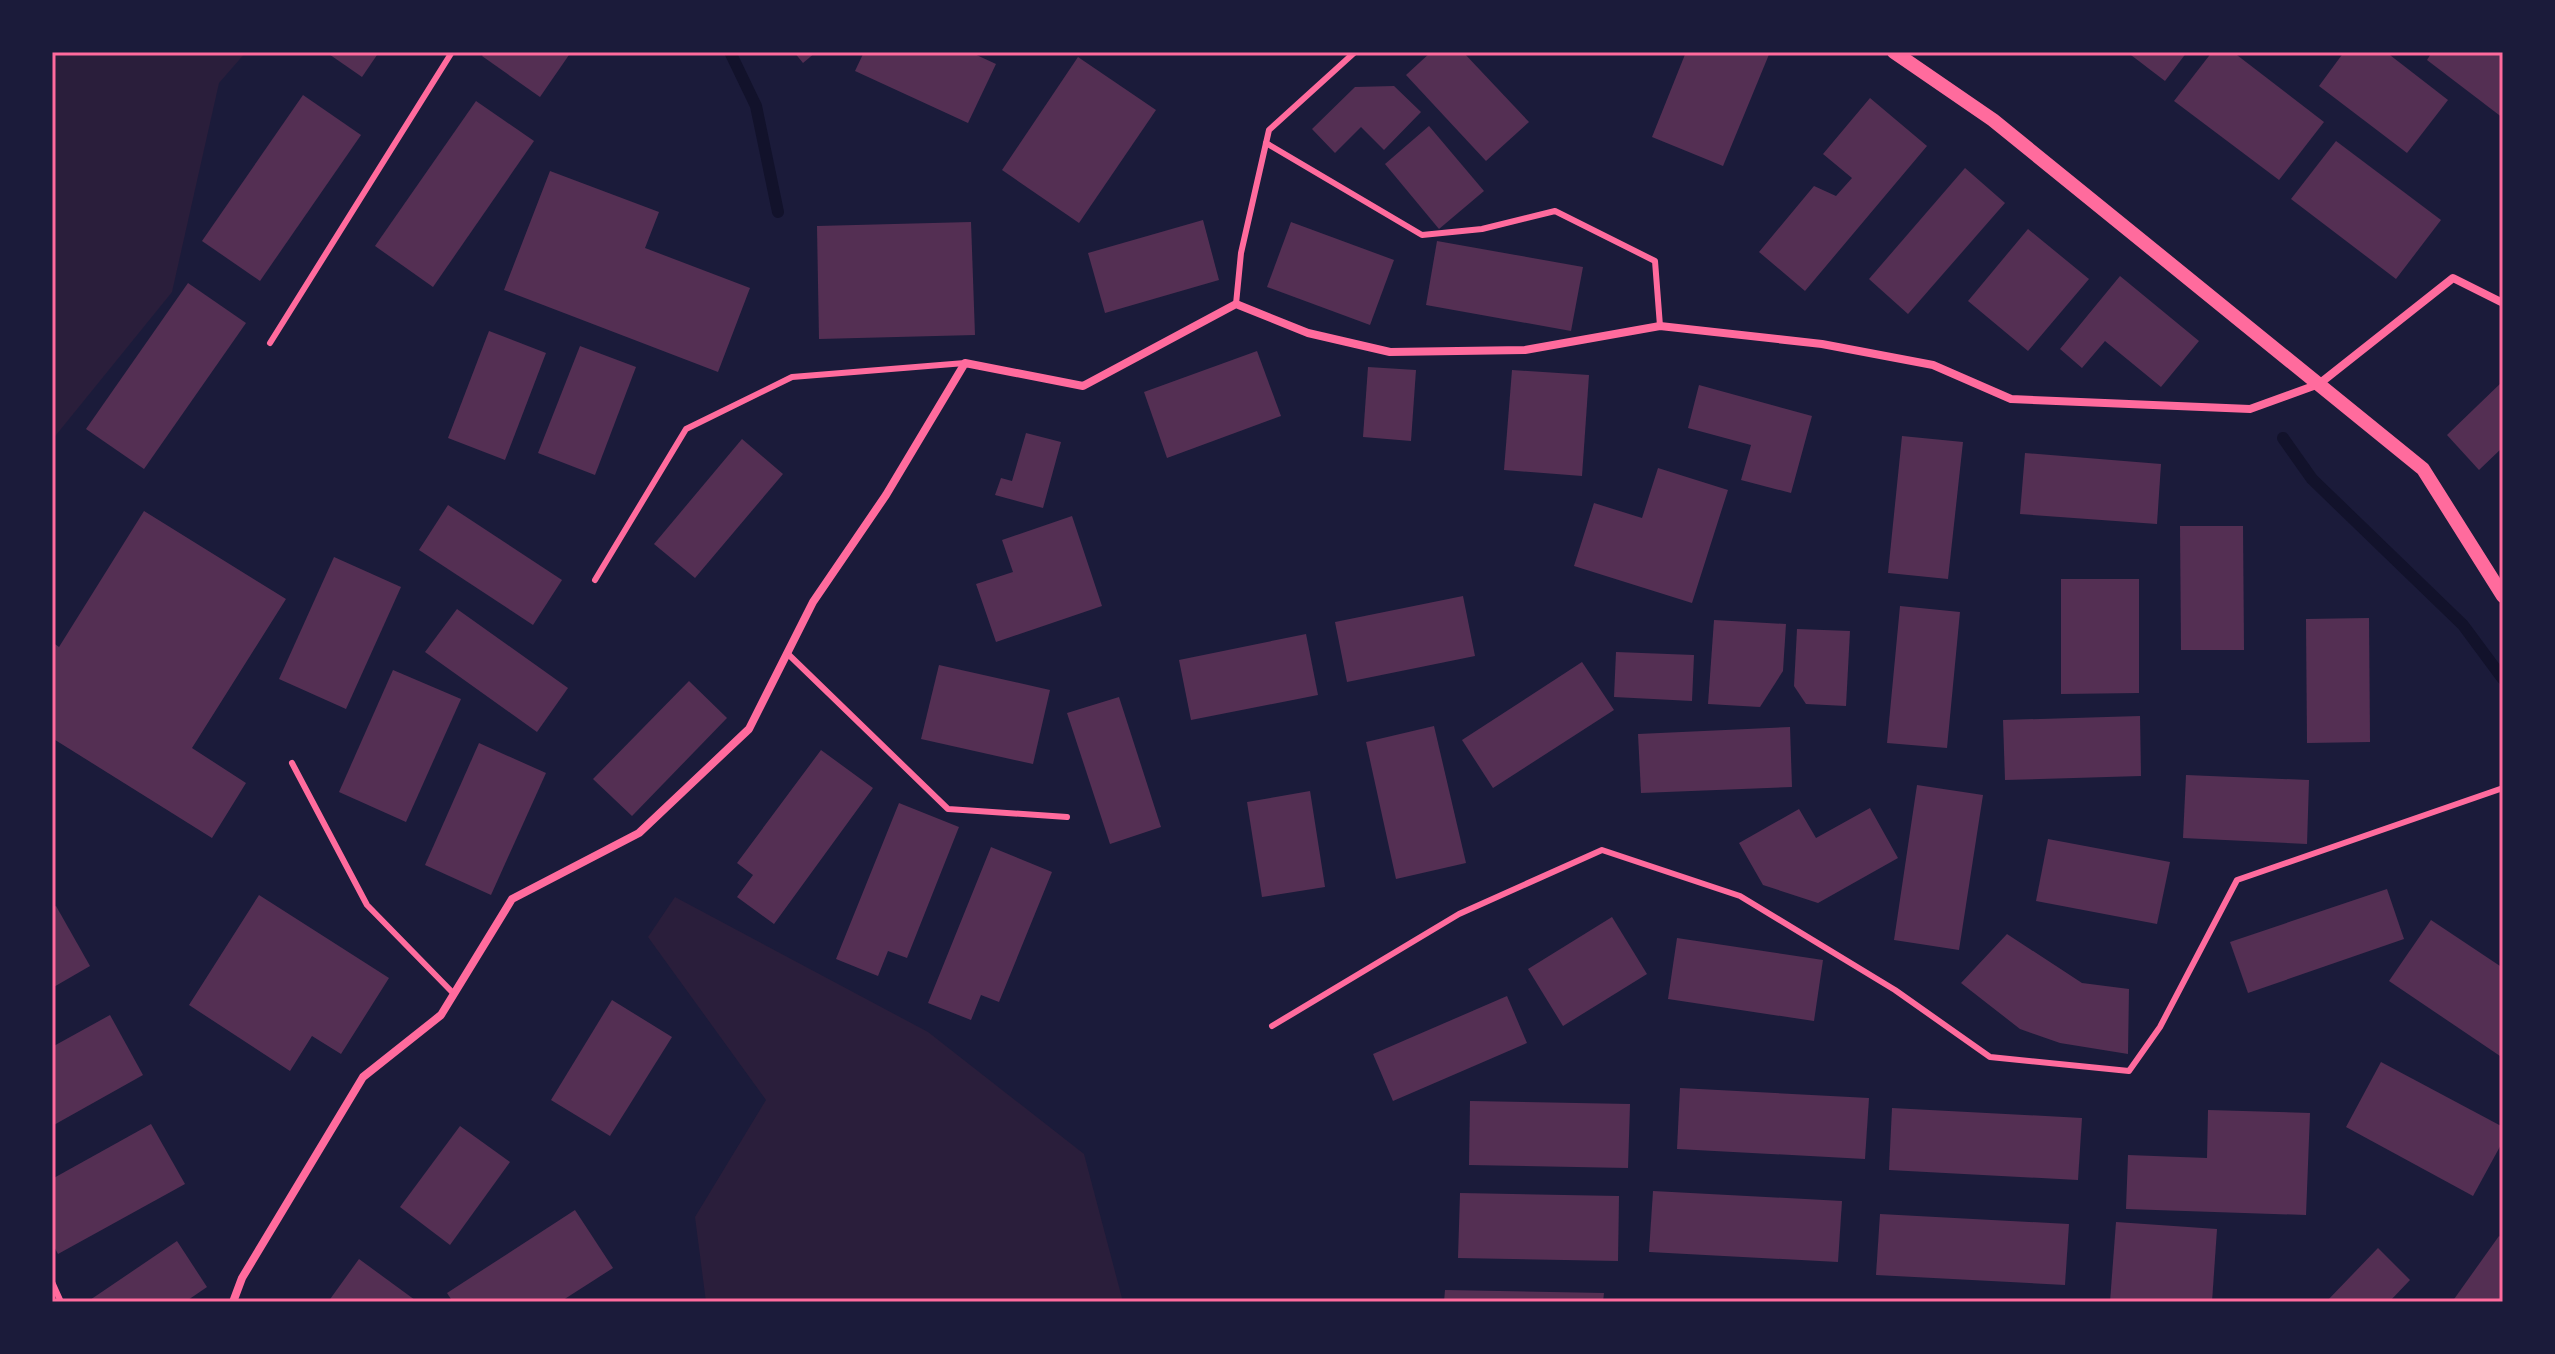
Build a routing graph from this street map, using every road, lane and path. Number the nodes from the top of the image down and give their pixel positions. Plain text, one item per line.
1 (452, 52) edge
2 (1355, 52) edge
3 (1894, 52) edge
4 (1266, 143) junction
5 (2503, 303) edge
6 (1236, 304) junction
7 (1660, 326) junction
8 (270, 343) dead end
9 (965, 363) junction
10 (2319, 384) junction
11 (595, 580) dead end
12 (2503, 596) edge
13 (785, 651) junction
14 (292, 763) dead end
15 (2503, 788) edge
16 (1067, 817) dead end
17 (454, 994) junction
18 (1272, 1026) dead end
19 (52, 1282) edge
20 (61, 1302) edge
21 (233, 1302) edge

1 - 8 lane
2 - 4 lane
3 - 10 street
4 - 6 lane
4 - 7 lane
5 - 10 street
6 - 7 street
6 - 9 street
7 - 10 street
9 - 11 lane
9 - 13 street
10 - 12 street
13 - 16 lane
13 - 17 street
14 - 17 lane
15 - 18 lane
17 - 21 street
19 - 20 lane

